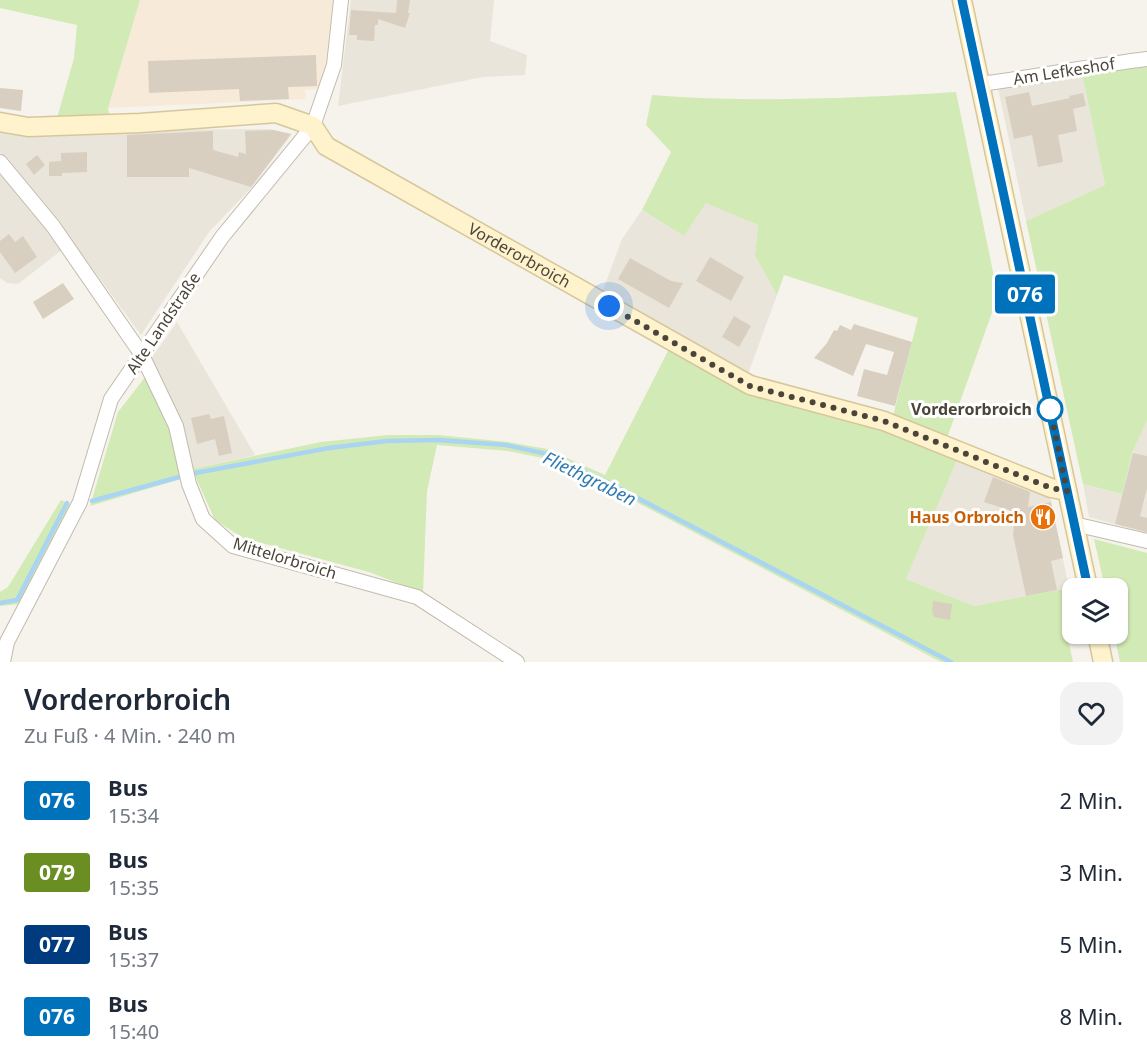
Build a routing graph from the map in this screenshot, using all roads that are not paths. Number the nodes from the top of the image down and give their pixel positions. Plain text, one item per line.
1 (341, 0) edge
2 (962, 0) edge
3 (1147, 59) edge
4 (980, 84) junction
5 (0, 122) edge
6 (313, 126) junction
7 (0, 162) edge
8 (142, 355) junction
9 (1067, 491) junction
10 (1074, 524) junction
11 (1147, 542) edge
12 (1086, 578) edge
13 (1099, 644) edge
14 (3, 662) edge
15 (517, 662) edge
16 (1103, 662) edge

1 - 6 street, Alte Landstraße
2 - 4 street
3 - 4 street, Am Lefkeshof
4 - 9 street
5 - 6 street
6 - 8 street, Alte Landstraße
6 - 9 street, Vorderorbroich
7 - 8 street, Mittelorbroich
8 - 14 street, Alte Landstraße
8 - 15 street, Mittelorbroich
9 - 10 street
10 - 11 street
10 - 12 street
13 - 16 street

